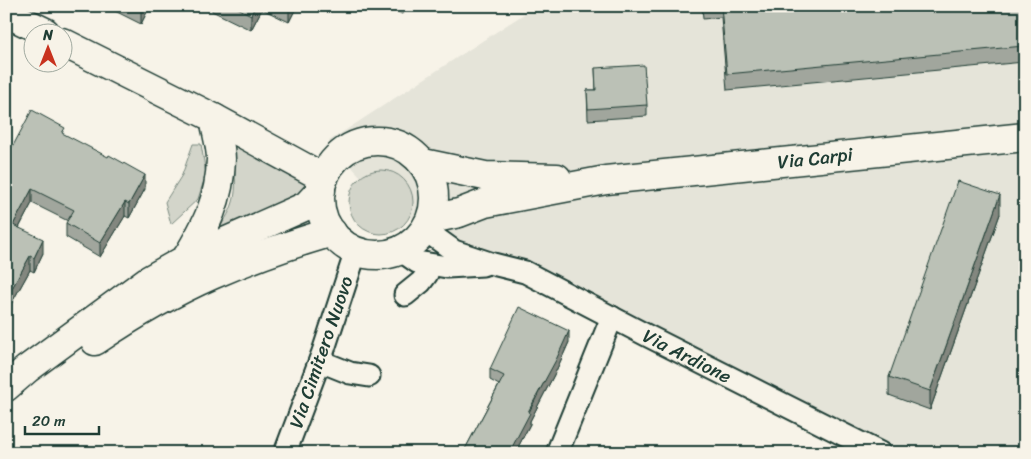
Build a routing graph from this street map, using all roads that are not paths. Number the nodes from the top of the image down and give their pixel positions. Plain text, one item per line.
1 (6, 13) edge
2 (24, 22) edge
3 (72, 47) edge
4 (214, 118) junction
5 (1025, 137) edge
6 (346, 150) junction
7 (423, 163) junction
8 (606, 180) junction
9 (322, 184) junction
10 (428, 224) junction
11 (332, 232) junction
12 (400, 250) junction
13 (356, 251) junction
14 (186, 259) junction
15 (426, 264) junction
16 (493, 264) junction
17 (405, 295) dead end
18 (612, 317) junction
19 (320, 361) junction
20 (369, 376) dead end
21 (6, 387) edge
22 (6, 400) edge
23 (285, 453) edge
24 (557, 453) edge
25 (880, 453) edge

1 - 2 main road
3 - 4 main road
4 - 6 main road
4 - 9 main road
4 - 14 main road
5 - 8 main road, Via Carpi
6 - 7 main road
6 - 9 main road
7 - 8 main road, Via Carpi
7 - 10 main road
8 - 10 main road, Via Carpi
9 - 11 main road
9 - 14 main road
10 - 12 main road
10 - 16 street, Via Ardione
11 - 13 main road
11 - 22 main road
12 - 13 main road
12 - 15 street, Via Ardione
13 - 19 street, Via Cimitero Nuovo
14 - 21 main road
15 - 16 street, Via Ardione
15 - 17 street
16 - 18 street, Via Ardione
18 - 24 street
18 - 25 street, Via Ardione
19 - 20 street
19 - 23 street, Via Cimitero Nuovo

